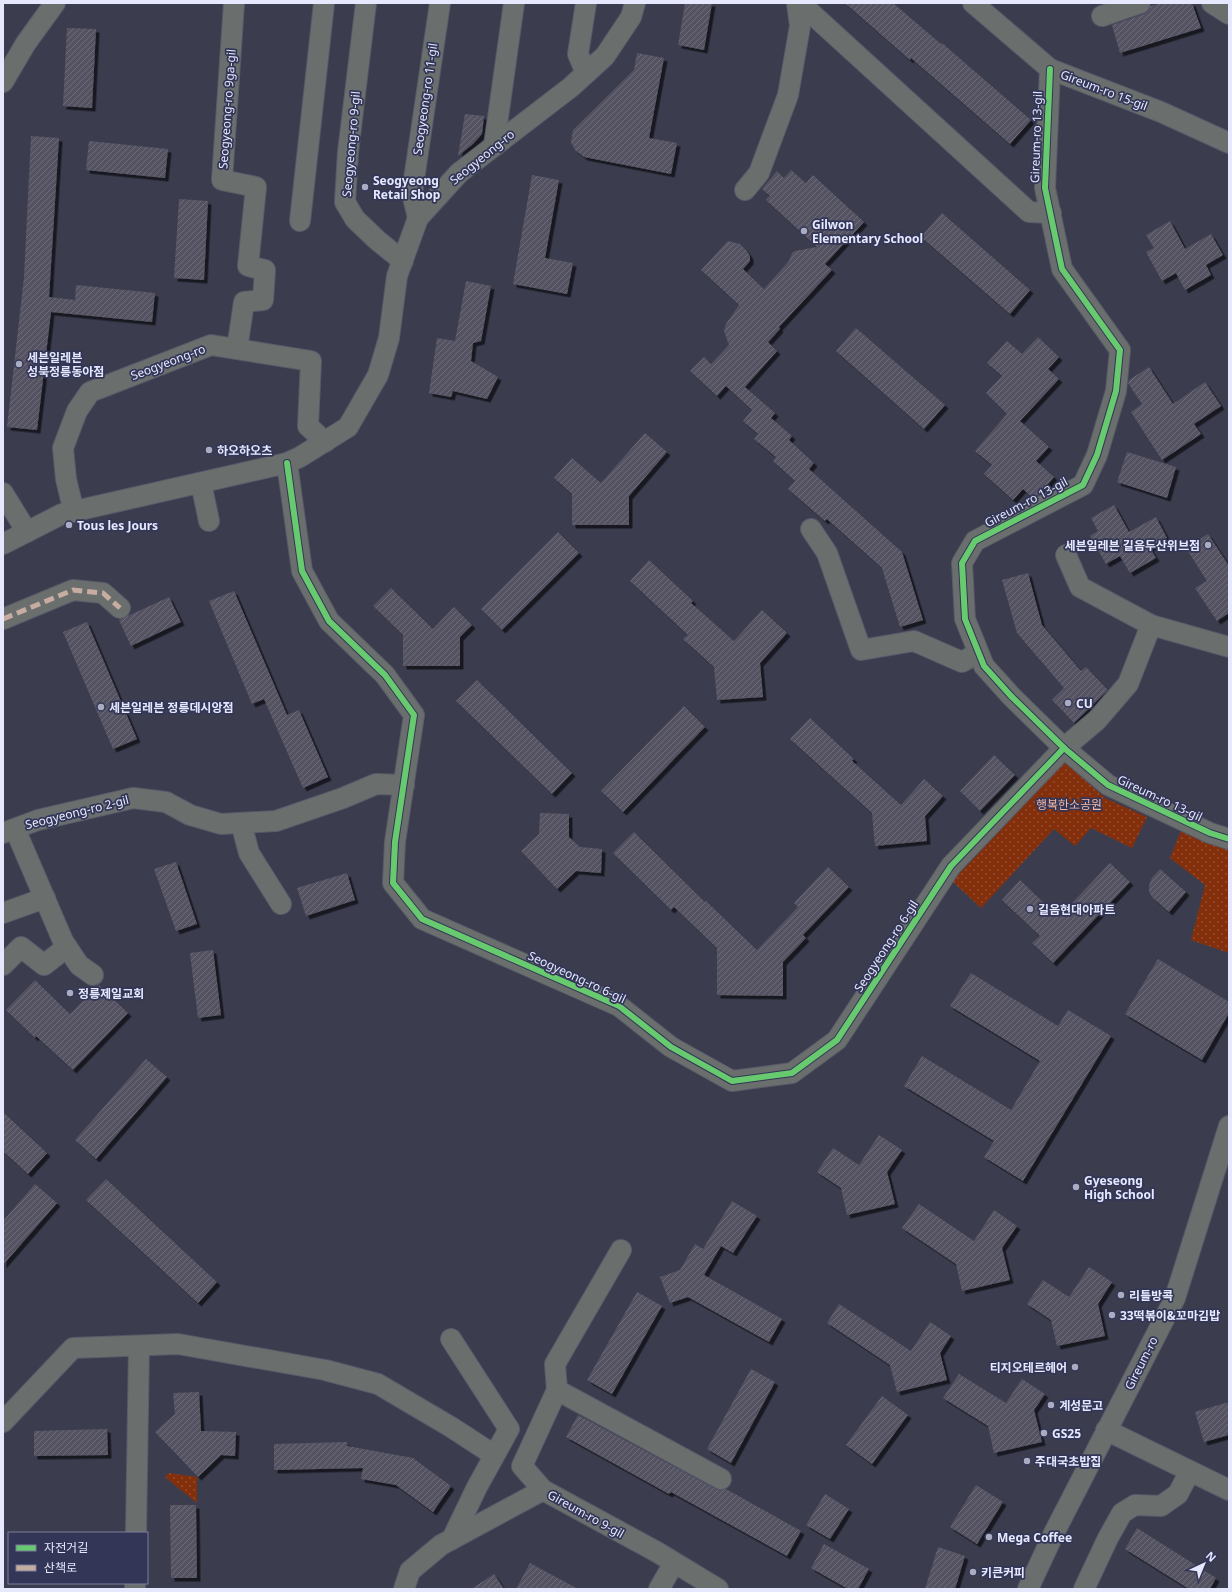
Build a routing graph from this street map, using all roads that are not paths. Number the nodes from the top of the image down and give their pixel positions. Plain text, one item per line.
1 (55, 3) edge
2 (234, 3) edge
3 (324, 3) edge
4 (366, 3) edge
5 (440, 3) edge
6 (514, 3) edge
7 (586, 3) edge
8 (635, 3) edge
9 (797, 3) edge
10 (800, 3) edge
11 (973, 3) edge
12 (1140, 3) edge
13 (1212, 3) edge
14 (1229, 14) edge
15 (1102, 16) dead end
16 (1050, 69) junction
17 (586, 73) junction
18 (3, 82) edge
19 (1229, 143) edge
20 (494, 146) junction
21 (745, 190) dead end
22 (1051, 214) junction
23 (418, 218) junction
24 (300, 221) dead end
25 (403, 260) junction
26 (237, 349) junction
27 (324, 442) junction
28 (287, 463) junction
29 (201, 483) junction
30 (3, 493) edge
31 (74, 512) junction
32 (209, 521) dead end
33 (810, 529) dead end
34 (27, 532) junction
35 (3, 544) edge
36 (1066, 555) dead end
37 (120, 608) dead end
38 (3, 619) edge
39 (1151, 625) junction
40 (1229, 647) edge
41 (978, 653) junction
42 (1064, 748) junction
43 (404, 785) junction
44 (241, 822) junction
45 (9, 831) edge
46 (1229, 839) edge
47 (44, 898) junction
48 (281, 904) dead end
49 (3, 913) edge
50 (67, 947) junction
51 (3, 966) edge
52 (93, 975) dead end
53 (1229, 1126) edge
54 (621, 1250) dead end
55 (452, 1339) dead end
56 (140, 1346) junction
57 (557, 1390) junction
58 (3, 1422) edge
59 (1106, 1430) junction
60 (494, 1455) junction
61 (1190, 1471) junction
62 (721, 1479) dead end
63 (543, 1490) junction
64 (1229, 1490) edge
65 (136, 1532) edge
66 (452, 1539) junction
67 (674, 1563) junction
68 (404, 1589) edge
69 (660, 1589) edge
70 (718, 1589) edge
71 (1028, 1589) edge
72 (1084, 1589) edge

1 - 18 street
2 - 26 street, Seogyeong-ro 9ga-gil
3 - 24 street
4 - 25 street, Seogyeong-ro 9-gil
5 - 23 street, Seogyeong-ro 11-gil
6 - 20 street
7 - 17 street
8 - 17 street, Seogyeong-ro
9 - 21 street
10 - 22 street
11 - 16 street, Gireum-ro 15-gil
12 - 15 street
13 - 14 street
16 - 19 street, Gireum-ro 15-gil
16 - 22 street, Gireum-ro 13-gil
17 - 20 street, Seogyeong-ro
20 - 23 street, Seogyeong-ro
22 - 41 street, Gireum-ro 13-gil
23 - 25 street, Seogyeong-ro
25 - 27 street, Seogyeong-ro
26 - 27 street, Seogyeong-ro
26 - 31 street, Seogyeong-ro
27 - 28 street, Seogyeong-ro
28 - 29 street, Seogyeong-ro
28 - 43 street, Seogyeong-ro 6-gil
29 - 31 street, Seogyeong-ro
29 - 32 street
30 - 34 street
31 - 34 street, Seogyeong-ro
33 - 41 street
34 - 35 street, Seogyeong-ro
36 - 39 street
37 - 38 street
39 - 40 street
39 - 42 street, Seogyeong-ro 6-gil
41 - 42 street, Gireum-ro 13-gil
42 - 43 street, Seogyeong-ro 6-gil
42 - 46 street, Gireum-ro 13-gil
43 - 44 street, Seogyeong-ro 2-gil
44 - 45 street, Seogyeong-ro 2-gil
44 - 48 street
45 - 47 street
47 - 49 street
47 - 50 street
50 - 51 street
50 - 52 street
53 - 59 street, Gireum-ro
54 - 57 street
55 - 60 street
56 - 58 street
56 - 60 street
56 - 65 street
57 - 62 street
57 - 63 street
59 - 61 street
59 - 71 street, Gireum-ro
60 - 66 street
61 - 64 street
61 - 72 street
63 - 66 street, Gireum-ro 9-gil
63 - 67 street, Gireum-ro 9-gil
66 - 68 street, Gireum-ro 9-gil
67 - 69 street
67 - 70 street, Gireum-ro 9-gil

